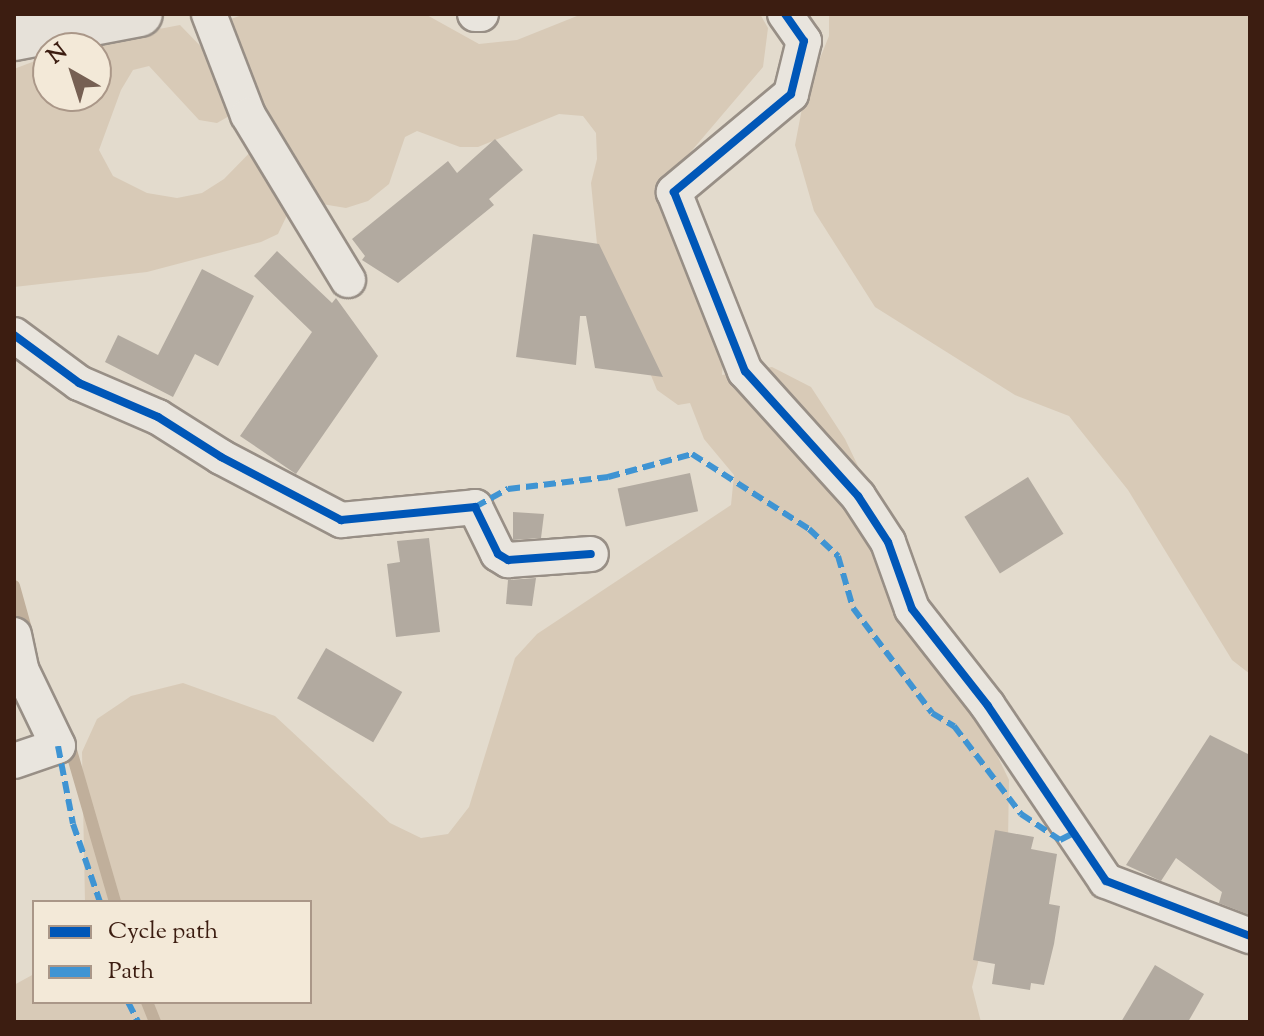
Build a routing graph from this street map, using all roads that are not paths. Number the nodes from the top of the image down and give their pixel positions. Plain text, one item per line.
1 (140, 14) edge
2 (209, 14) edge
3 (475, 14) edge
4 (481, 14) edge
5 (785, 14) edge
6 (14, 38) edge
7 (348, 280) dead end
8 (14, 335) edge
9 (591, 554) dead end
10 (14, 635) edge
11 (14, 761) edge
12 (1250, 936) edge

1 - 6 highway
2 - 7 street
3 - 4 street
5 - 12 street
8 - 9 street
10 - 11 street

